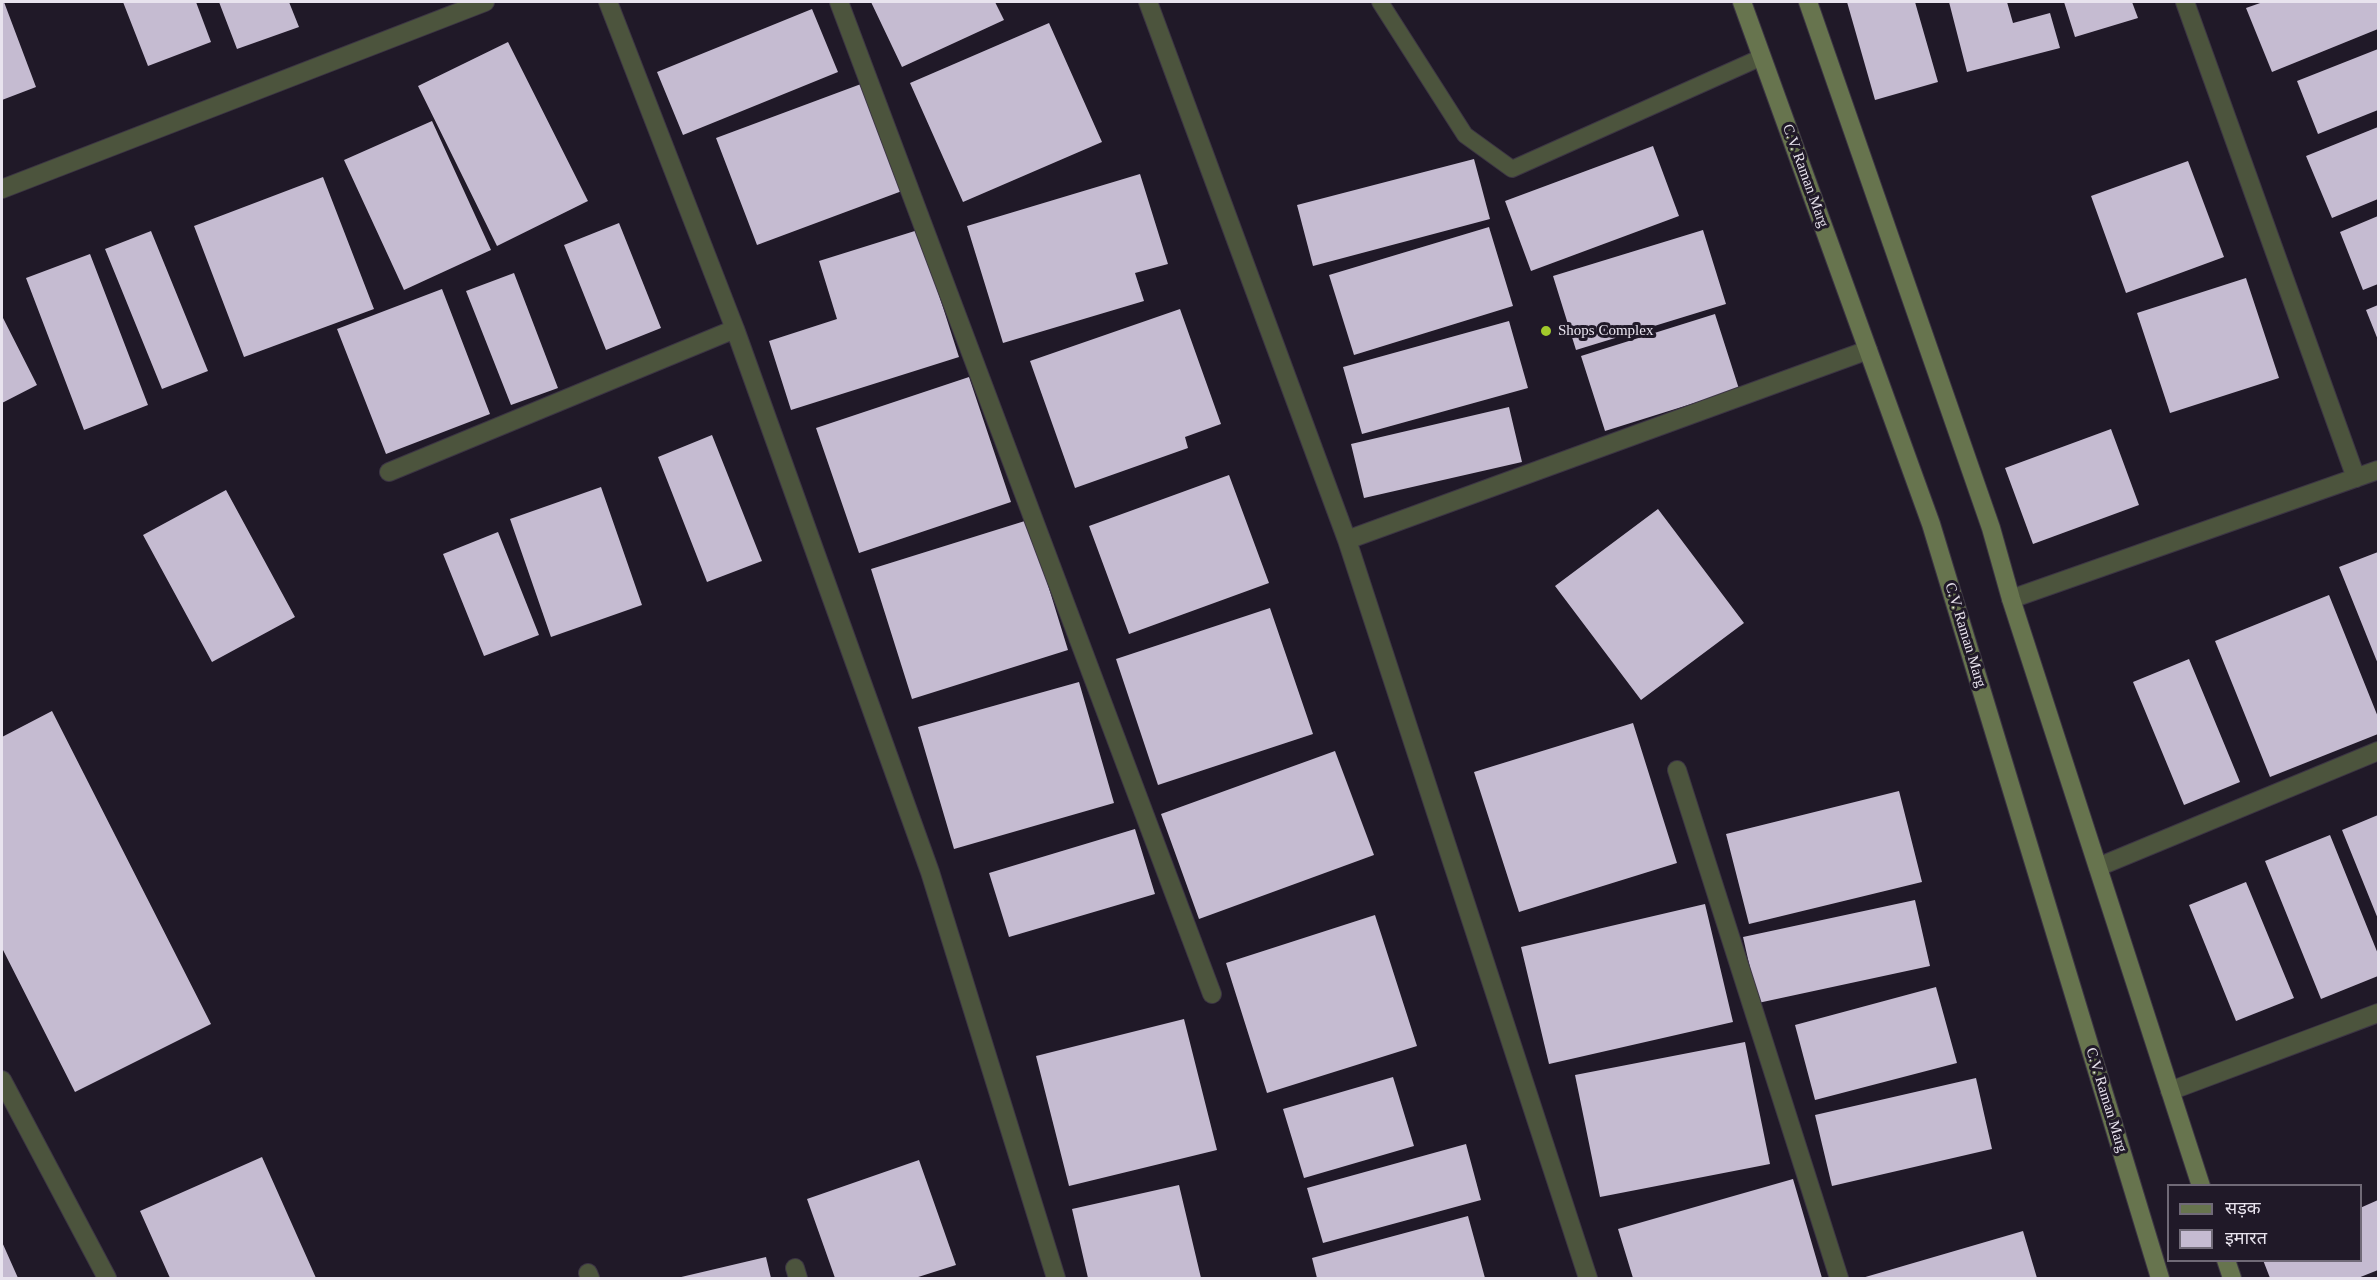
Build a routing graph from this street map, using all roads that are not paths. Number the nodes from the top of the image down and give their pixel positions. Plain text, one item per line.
1 (485, 2) edge
2 (608, 2) edge
3 (839, 2) edge
4 (1148, 2) edge
5 (1380, 2) edge
6 (1742, 2) edge
7 (1808, 2) edge
8 (2185, 2) edge
9 (1762, 57) junction
10 (2, 189) edge
11 (735, 329) junction
12 (1868, 350) junction
13 (2379, 470) edge
14 (389, 472) dead end
15 (2356, 478) junction
16 (1347, 540) junction
17 (2011, 599) junction
18 (2379, 751) edge
19 (1677, 770) dead end
20 (2098, 867) junction
21 (1212, 994) dead end
22 (2379, 1013) edge
23 (2, 1080) edge
24 (2170, 1091) junction
25 (2201, 1184) edge
26 (2227, 1262) edge
27 (107, 1278) edge
28 (1056, 1278) edge
29 (1588, 1278) edge
30 (1839, 1278) edge
31 (2160, 1278) edge
32 (2232, 1278) edge

1 - 10 street
2 - 11 street
3 - 21 street
4 - 16 street
5 - 9 lane
6 - 9 main road, C.V. Raman Marg
7 - 17 main road
8 - 15 street
9 - 12 main road, C.V. Raman Marg
11 - 14 street
11 - 28 street
12 - 16 street
12 - 31 main road, C.V. Raman Marg
13 - 15 street
15 - 17 street
16 - 29 street
17 - 20 main road
18 - 20 street
19 - 30 street
20 - 24 main road
22 - 24 street
23 - 27 street
24 - 25 main road
26 - 32 main road

